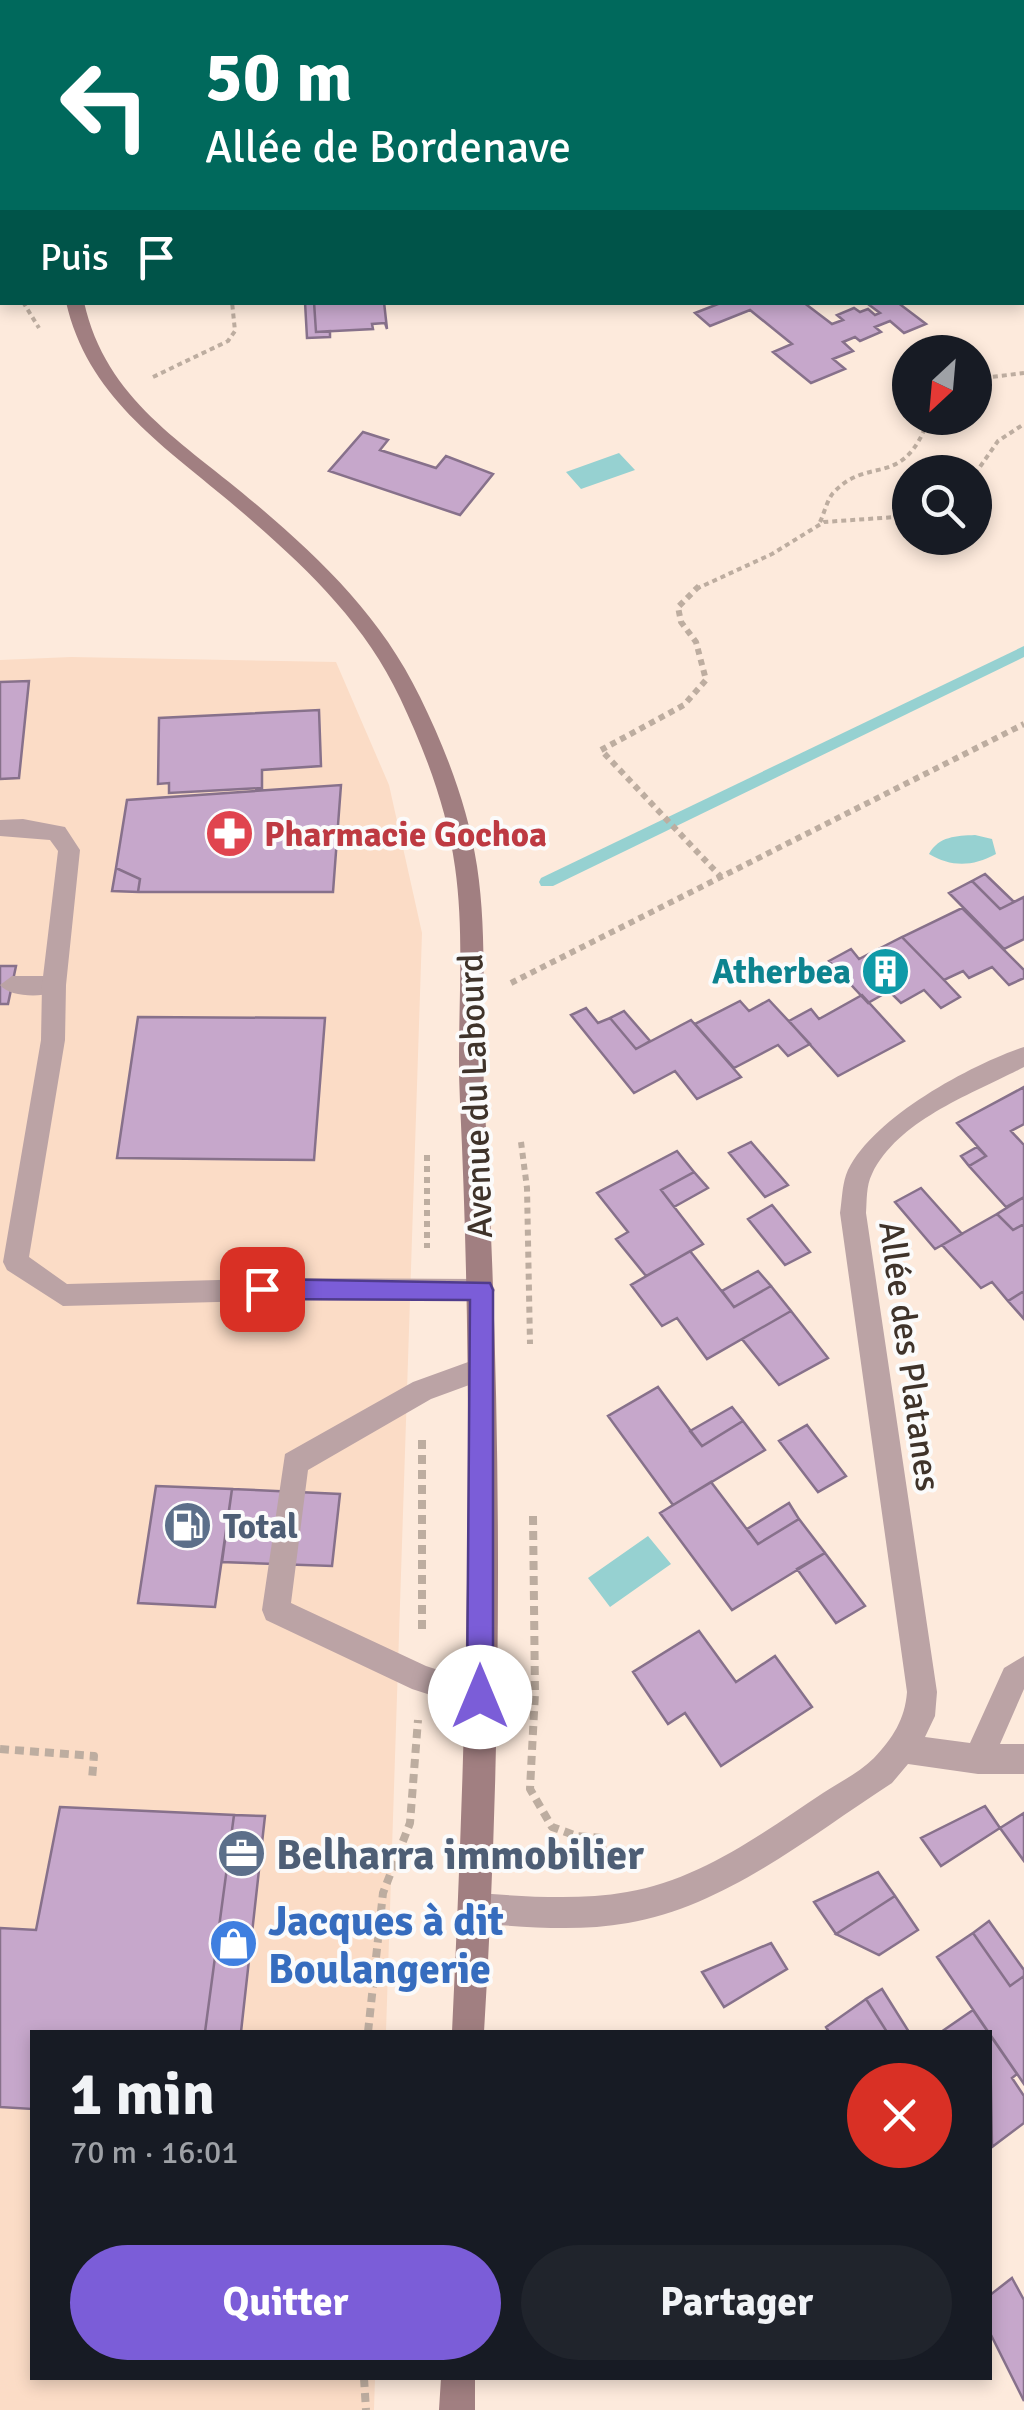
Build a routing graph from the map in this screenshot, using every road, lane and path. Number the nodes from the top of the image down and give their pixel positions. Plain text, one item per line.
1 (25, 305) edge
2 (74, 305) edge
3 (232, 305) edge
4 (48, 342) dead end
5 (1024, 372) edge
6 (992, 377) edge
7 (139, 383) dead end
8 (1024, 424) edge
9 (923, 435) edge
10 (988, 455) edge
11 (892, 516) edge
12 (820, 522) junction
13 (1024, 724) edge
14 (0, 828) edge
15 (722, 877) junction
16 (12, 985) dead end
17 (54, 985) junction
18 (501, 988) dead end
19 (1024, 1056) edge
20 (427, 1153) dead end
21 (482, 1290) junction
22 (427, 1291) junction
23 (482, 1370) junction
24 (422, 1390) junction
25 (1024, 1670) edge
26 (422, 1679) junction
27 (480, 1697) junction
28 (902, 1748) junction
29 (0, 1749) edge
30 (978, 1759) junction
31 (1024, 1759) edge
32 (92, 1779) dead end
33 (474, 1908) junction
34 (368, 2030) edge
35 (468, 2030) edge
36 (364, 2380) edge
37 (458, 2380) edge
38 (366, 2410) edge
39 (457, 2410) edge

1 - 4 path
2 - 21 street, Avenue du Labourd
3 - 7 path
5 - 6 path
8 - 10 path
9 - 12 path
11 - 12 path
12 - 15 path
13 - 15 path
14 - 17 street
15 - 18 path
16 - 17 street
17 - 22 street
19 - 28 street, Allée des Platanes
20 - 22 path
21 - 22 street
21 - 23 street, Avenue du Labourd
23 - 24 street
23 - 27 street, Avenue du Labourd
24 - 26 path
24 - 26 street
25 - 30 street
26 - 27 street
26 - 34 path
27 - 33 street, Avenue du Labourd
28 - 30 street
28 - 33 street
29 - 32 path
30 - 31 street
33 - 35 street, Avenue du Labourd
36 - 38 path
37 - 39 street

